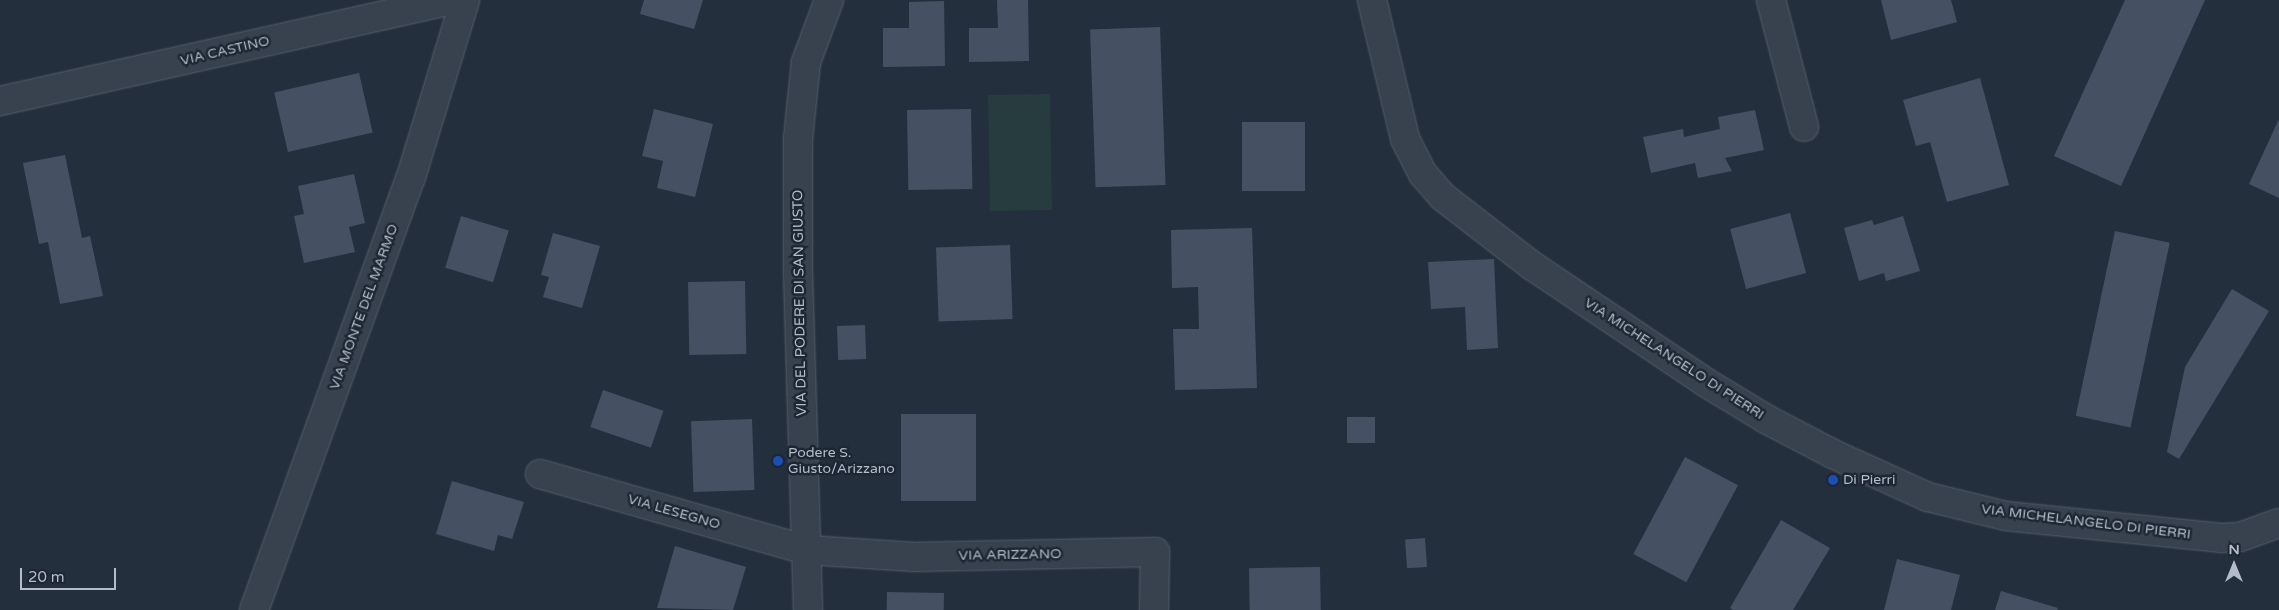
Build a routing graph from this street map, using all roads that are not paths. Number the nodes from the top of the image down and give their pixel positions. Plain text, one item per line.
1 (451, 0) edge
2 (465, 0) edge
3 (828, 0) edge
4 (1372, 0) edge
5 (1771, 0) edge
6 (0, 101) edge
7 (1804, 126) dead end
8 (540, 474) dead end
9 (2279, 523) edge
10 (807, 550) junction
11 (254, 610) edge
12 (808, 610) edge
13 (1154, 610) edge

1 - 6 street, VIA CASTINO
2 - 11 street, VIA MONTE DEL MARMO
3 - 10 street, VIA DEL PODERE DI SAN GIUSTO
4 - 9 street, VIA MICHELANGELO DI PIERRI
5 - 7 street
8 - 10 street, VIA LESEGNO
10 - 12 street, VIA DEL PODERE DI SAN GIUSTO
10 - 13 street, VIA ARIZZANO

